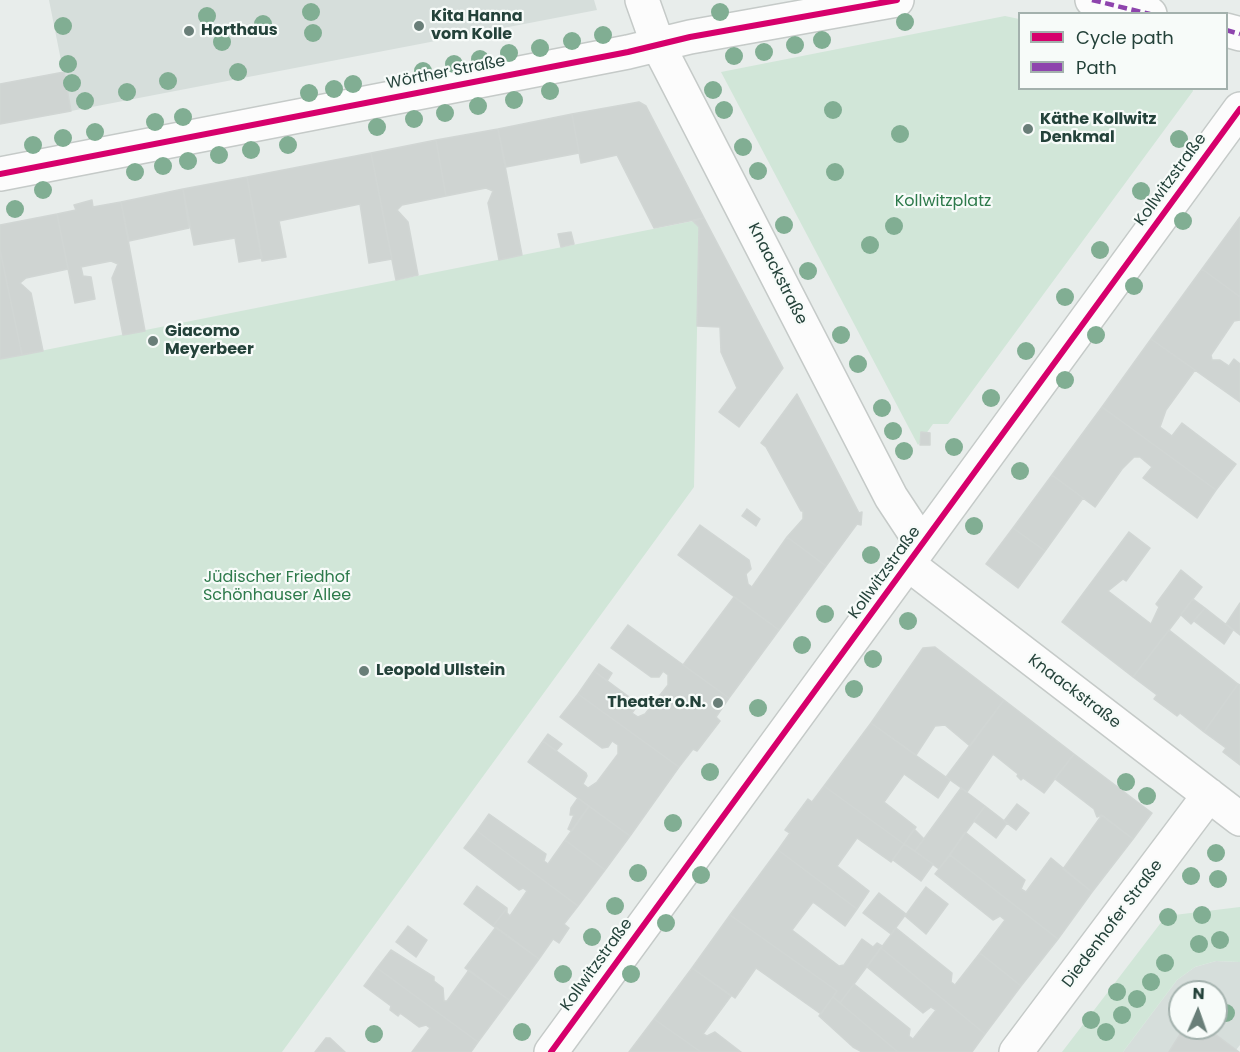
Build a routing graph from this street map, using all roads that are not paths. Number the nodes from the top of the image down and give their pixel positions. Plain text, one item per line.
1 (642, 0) edge
2 (897, 0) edge
3 (1092, 0) edge
4 (1142, 12) edge
5 (658, 45) junction
6 (1240, 109) edge
7 (0, 174) edge
8 (915, 554) junction
9 (1209, 795) junction
10 (1240, 819) edge
11 (551, 1052) edge
12 (1016, 1052) edge

1 - 5 street, Knaackstraße
2 - 5 street, Wörther Straße
3 - 4 street
5 - 7 street, Wörther Straße
5 - 8 street, Knaackstraße
6 - 8 street, Kollwitzstraße
8 - 9 street, Knaackstraße
8 - 11 street, Kollwitzstraße
9 - 10 street, Knaackstraße
9 - 12 street, Diedenhofer Straße

